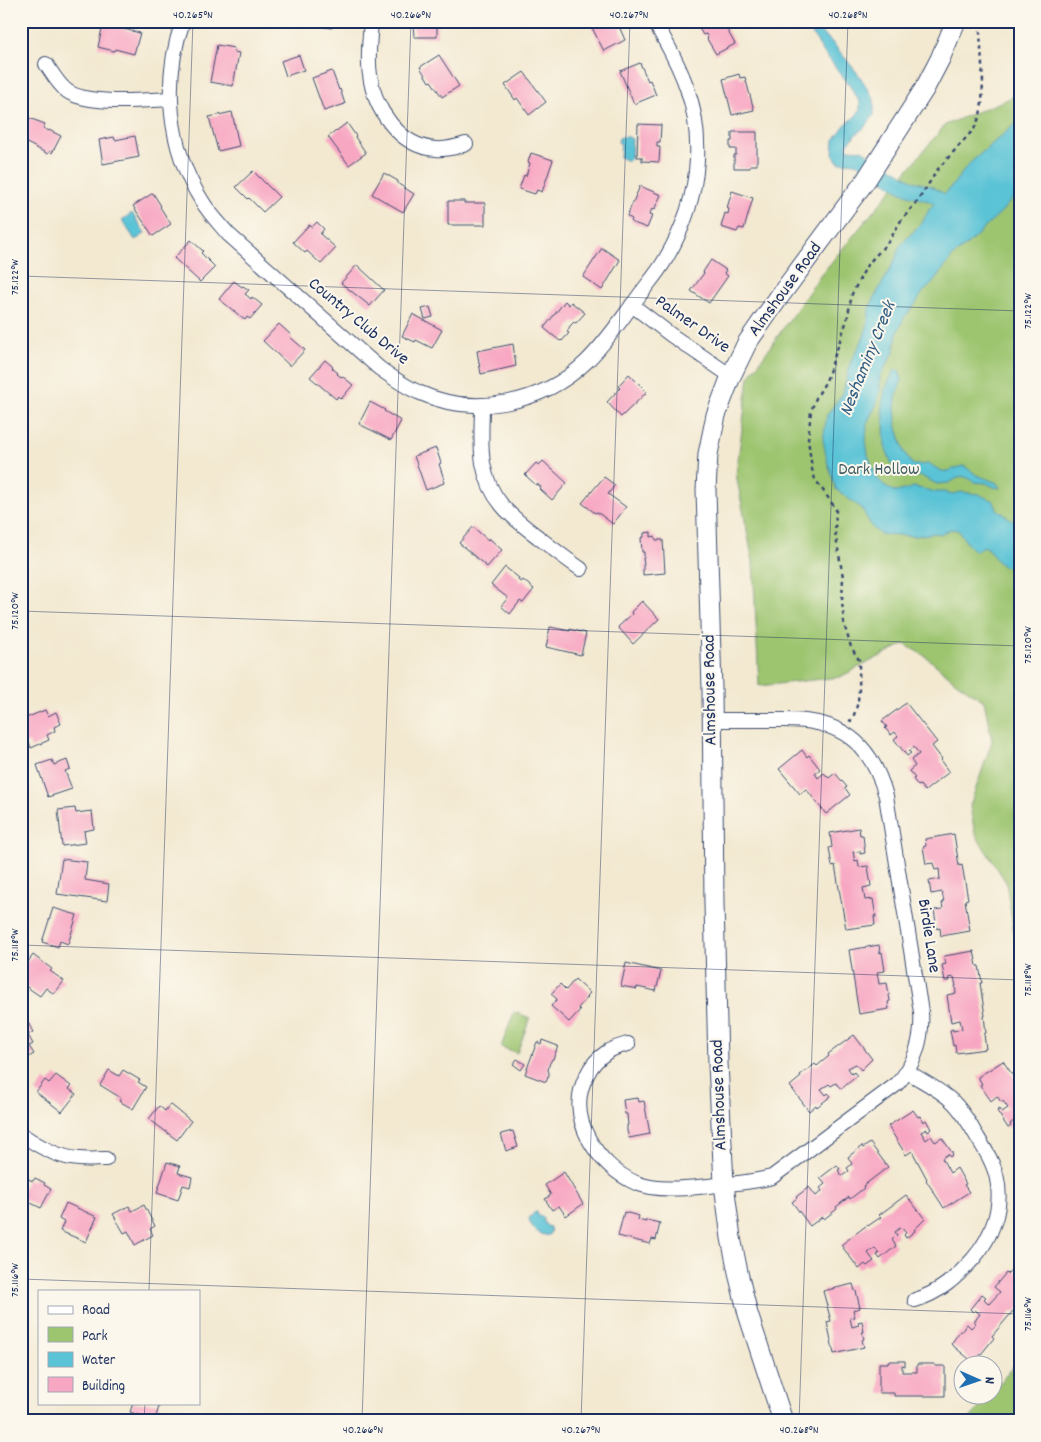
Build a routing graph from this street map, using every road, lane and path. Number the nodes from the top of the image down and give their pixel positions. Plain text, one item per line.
1 (183, 21) edge
2 (371, 21) edge
3 (654, 21) edge
4 (956, 21) edge
5 (982, 21) edge
6 (46, 64) dead end
7 (171, 99) junction
8 (466, 144) dead end
9 (632, 305) junction
10 (731, 376) junction
11 (482, 405) junction
12 (581, 570) dead end
13 (712, 720) junction
14 (851, 721) dead end
15 (628, 1044) dead end
16 (908, 1072) junction
17 (21, 1134) edge
18 (106, 1158) dead end
19 (724, 1184) junction
20 (915, 1300) dead end
21 (783, 1421) edge

1 - 7 street, Country Club Drive
2 - 8 street
3 - 9 street, Country Club Drive
4 - 10 main road, Almshouse Road
5 - 14 path
6 - 7 street
7 - 11 street, Country Club Drive
9 - 10 street, Palmer Drive
9 - 11 street, Country Club Drive
10 - 13 main road, Almshouse Road
11 - 12 street
13 - 16 street, Birdie Lane
13 - 19 main road, Almshouse Road
15 - 19 street, Birdie Lane
16 - 19 street, Birdie Lane
16 - 20 street
17 - 18 street
19 - 21 main road, Almshouse Road

